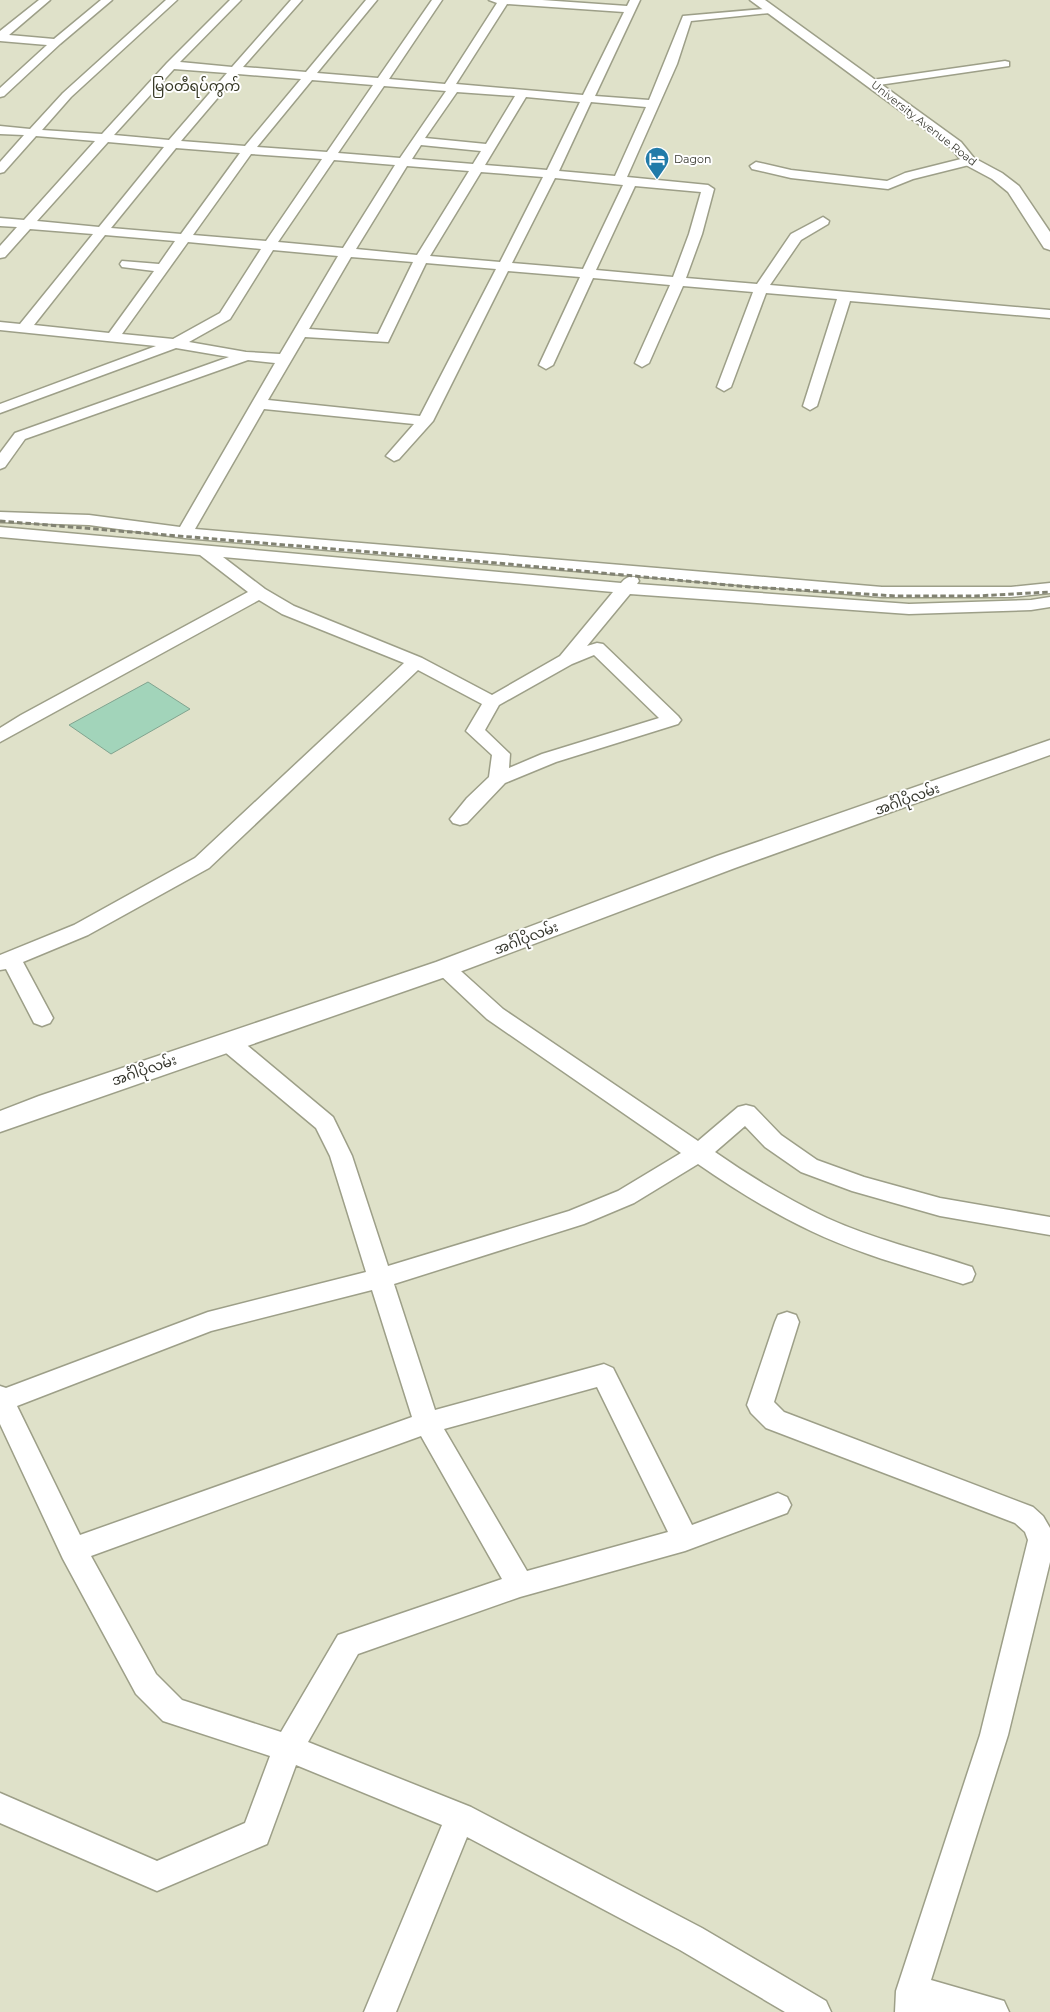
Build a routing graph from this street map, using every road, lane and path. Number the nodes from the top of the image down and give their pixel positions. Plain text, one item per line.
1 (44, 0) edge
2 (108, 0) edge
3 (172, 0) edge
4 (236, 0) edge
5 (297, 0) edge
6 (372, 0) edge
7 (437, 0) edge
8 (501, 0) edge
9 (757, 0) edge
10 (632, 5) edge
11 (770, 10) junction
12 (0, 38) edge
13 (56, 42) junction
14 (1005, 64) dead end
15 (171, 65) junction
16 (236, 69) junction
17 (312, 75) junction
18 (383, 81) junction
19 (872, 84) junction
20 (451, 87) junction
21 (523, 93) junction
22 (0, 94) edge
23 (589, 98) junction
24 (654, 104) junction
25 (0, 130) edge
26 (33, 133) junction
27 (103, 138) junction
28 (416, 140) junction
29 (171, 144) junction
30 (490, 148) junction
31 (247, 151) junction
32 (330, 157) junction
33 (969, 161) junction
34 (402, 163) junction
35 (756, 166) dead end
36 (478, 168) junction
37 (0, 169) edge
38 (551, 174) junction
39 (624, 182) junction
40 (823, 221) dead end
41 (0, 222) edge
42 (26, 224) junction
43 (105, 230) junction
44 (184, 238) junction
45 (1050, 245) edge
46 (269, 246) junction
47 (347, 253) junction
48 (0, 254) edge
49 (421, 259) junction
50 (127, 264) dead end
51 (503, 264) junction
52 (163, 268) junction
53 (588, 274) junction
54 (680, 281) junction
55 (761, 288) junction
56 (845, 296) junction
57 (1050, 314) edge
58 (0, 326) edge
59 (24, 328) junction
60 (300, 332) junction
61 (112, 338) junction
62 (175, 344) junction
63 (246, 356) junction
64 (286, 359) junction
65 (642, 363) dead end
66 (546, 365) dead end
67 (724, 388) dead end
68 (260, 404) junction
69 (810, 406) dead end
70 (0, 409) edge
71 (425, 421) junction
72 (394, 456) dead end
73 (0, 464) edge
74 (0, 517) edge
75 (0, 532) edge
76 (185, 533) junction
77 (203, 550) junction
78 (640, 572) junction
79 (1050, 588) edge
80 (625, 589) junction
81 (259, 593) junction
82 (1050, 602) edge
83 (566, 660) junction
84 (416, 662) junction
85 (492, 702) junction
86 (0, 736) edge
87 (1050, 747) edge
88 (498, 779) junction
89 (460, 819) dead end
90 (6, 961) edge
91 (445, 968) junction
92 (42, 1018) dead end
93 (228, 1042) junction
94 (0, 1122) edge
95 (699, 1153) junction
96 (1050, 1226) edge
97 (963, 1274) dead end
98 (380, 1278) junction
99 (787, 1322) dead end
100 (1, 1399) edge
101 (427, 1423) junction
102 (778, 1505) dead end
103 (685, 1539) junction
104 (72, 1550) junction
105 (520, 1585) junction
106 (288, 1748) junction
107 (0, 1808) edge
108 (460, 1817) junction
109 (912, 2001) edge
110 (380, 2012) edge
111 (814, 2012) edge
112 (993, 2012) edge

1 - 12 street
2 - 13 street
3 - 26 street
4 - 15 street
5 - 16 street
6 - 17 street
7 - 18 street
8 - 10 street
8 - 20 street
9 - 11 main road, University Avenue Road
10 - 23 street
11 - 19 main road, University Avenue Road
11 - 24 street
12 - 13 street
13 - 22 street
14 - 19 street
15 - 16 street
15 - 27 street
16 - 17 street
16 - 29 street
17 - 18 street
17 - 31 street
18 - 20 street
18 - 32 street
19 - 33 main road, University Avenue Road
20 - 21 street
20 - 28 street
21 - 23 street
21 - 30 street
23 - 24 street
23 - 38 street
24 - 39 street
25 - 26 street
26 - 27 street
26 - 37 street
27 - 29 street
27 - 42 street
28 - 30 street
28 - 34 street
29 - 31 street
29 - 43 street
30 - 36 street
31 - 32 street
31 - 44 street
32 - 34 street
32 - 46 street
33 - 35 street
33 - 45 main road, University Avenue Road
34 - 36 street
34 - 47 street
36 - 38 street
36 - 49 street
38 - 39 street
38 - 51 street
39 - 53 street
39 - 54 street
40 - 55 street
41 - 42 street
42 - 43 street
42 - 48 street
43 - 44 street
43 - 59 street
44 - 46 street
44 - 52 street
46 - 47 street
46 - 62 street
47 - 49 street
47 - 60 street
49 - 51 street
49 - 60 street
50 - 52 street
51 - 53 street
51 - 71 street
52 - 61 street
53 - 54 street
53 - 66 street
54 - 55 street
54 - 65 street
55 - 56 street
55 - 67 street
56 - 57 street
56 - 69 street
58 - 59 street
59 - 61 street
60 - 64 street
61 - 62 street
62 - 63 street
62 - 70 street
63 - 64 street
63 - 73 street
64 - 68 street
68 - 71 street
68 - 76 street
71 - 72 street
74 - 76 street
75 - 77 street
76 - 78 street
77 - 80 street
77 - 81 street
78 - 79 street
78 - 80 street
80 - 82 street
80 - 83 street
81 - 84 street
81 - 86 street
83 - 85 street
83 - 88 street
84 - 85 street
84 - 90 street
85 - 88 street
87 - 91 main road, အင်္ဂါပိုလမ်း
88 - 89 street
90 - 92 street
91 - 93 main road, အင်္ဂါပိုလမ်း
91 - 95 street
93 - 94 main road, အင်္ဂါပိုလမ်း
93 - 98 street
95 - 96 street
95 - 97 street
95 - 98 street
98 - 100 street
98 - 101 street
99 - 109 street
100 - 104 street
101 - 103 street
101 - 104 street
101 - 105 street
102 - 103 street
103 - 105 street
104 - 106 street
105 - 106 street
106 - 107 street
106 - 108 street
108 - 110 street
108 - 111 street
109 - 112 street

